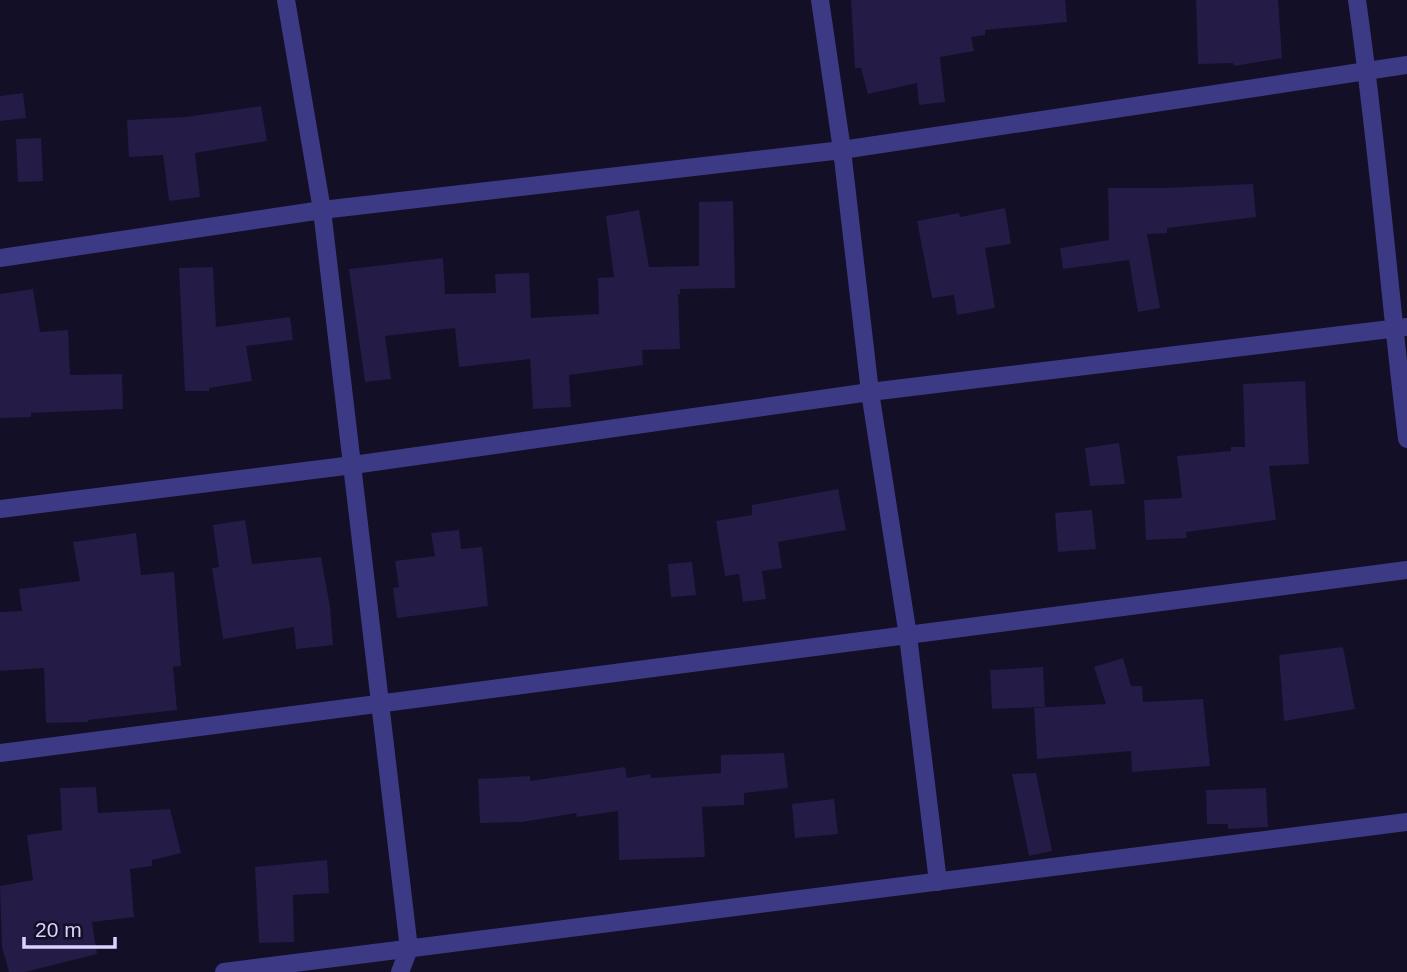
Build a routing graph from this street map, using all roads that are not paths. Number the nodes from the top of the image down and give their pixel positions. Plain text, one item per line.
1 (286, 0) edge
2 (820, 0) edge
3 (1357, 0) edge
4 (1407, 65) edge
5 (1367, 71) junction
6 (842, 150) junction
7 (322, 210) junction
8 (0, 258) edge
9 (1400, 327) edge
10 (870, 392) junction
11 (1407, 439) edge
12 (353, 466) junction
13 (0, 509) edge
14 (1407, 570) edge
15 (908, 636) junction
16 (380, 705) junction
17 (0, 753) edge
18 (1407, 822) edge
19 (938, 882) junction
20 (410, 949) junction
21 (224, 972) edge
22 (400, 972) edge

1 - 7 street
2 - 6 street
3 - 5 street
4 - 5 street
5 - 6 street
5 - 9 street
6 - 7 street
6 - 10 street
7 - 8 street
7 - 12 street
9 - 10 street
9 - 11 street
10 - 12 street
10 - 15 street
12 - 13 street
12 - 16 street
14 - 15 street
15 - 16 street
15 - 19 street
16 - 17 street
16 - 20 street
18 - 19 street
19 - 20 street
20 - 21 street
20 - 22 street

